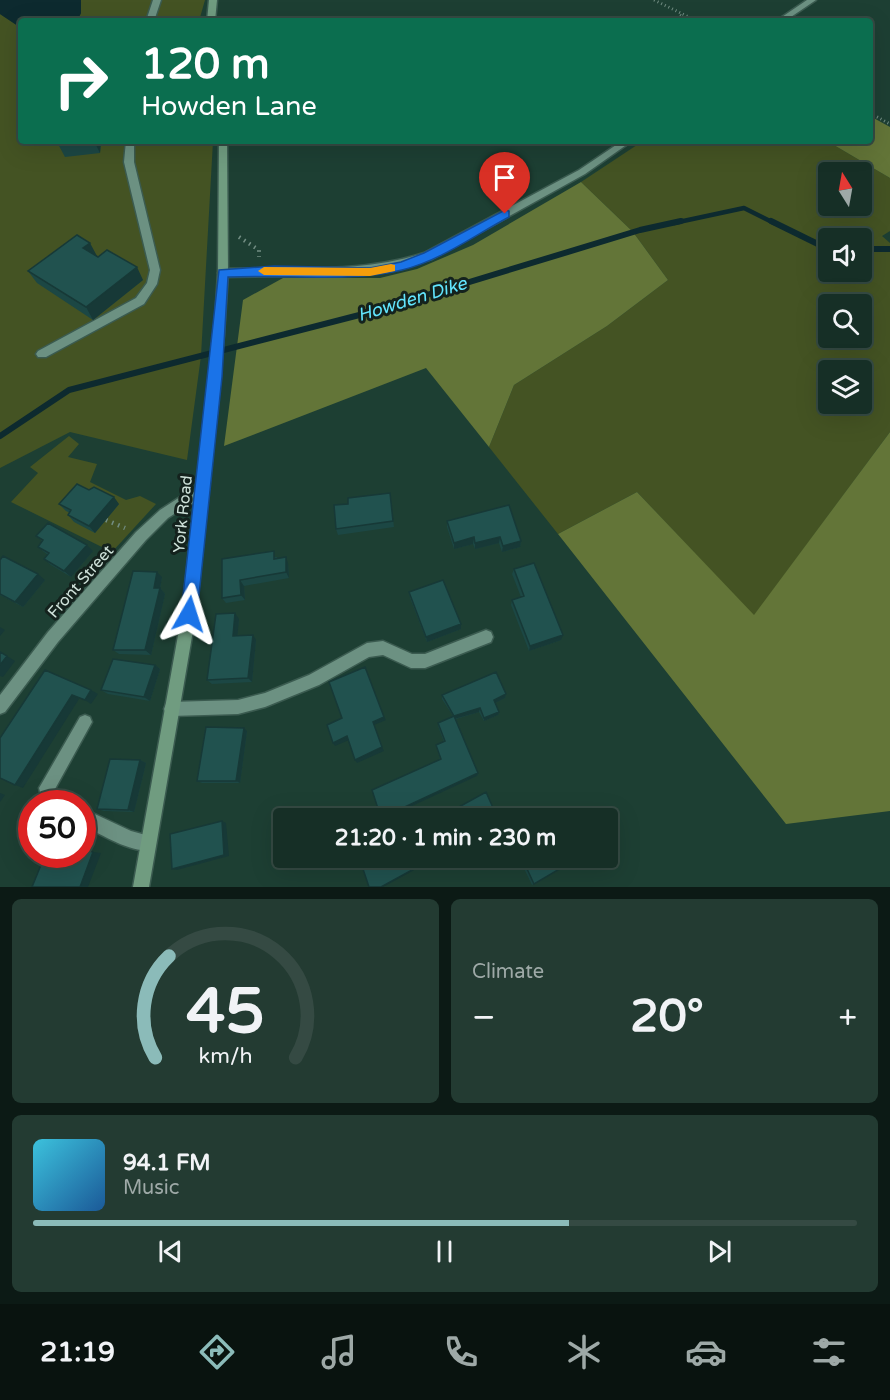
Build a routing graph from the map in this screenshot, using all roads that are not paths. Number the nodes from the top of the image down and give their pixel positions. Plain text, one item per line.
1 (157, 0) edge
2 (213, 0) edge
3 (812, 0) edge
4 (151, 18) edge
5 (211, 18) edge
6 (785, 18) edge
7 (130, 144) edge
8 (223, 144) edge
9 (624, 144) edge
10 (223, 273) junction
11 (42, 354) dead end
12 (202, 495) junction
13 (486, 637) dead end
14 (0, 707) edge
15 (171, 709) junction
16 (85, 722) dead end
17 (47, 790) edge
18 (96, 823) edge
19 (147, 843) junction
20 (141, 887) edge

1 - 4 street
2 - 5 main road
3 - 6 street
7 - 11 street
8 - 10 main road, York Road
9 - 10 street
10 - 12 main road, York Road
12 - 14 street, Front Street
12 - 15 main road, York Road
13 - 15 street
15 - 19 main road, York Road
16 - 17 street
18 - 19 street
19 - 20 main road, York Road

